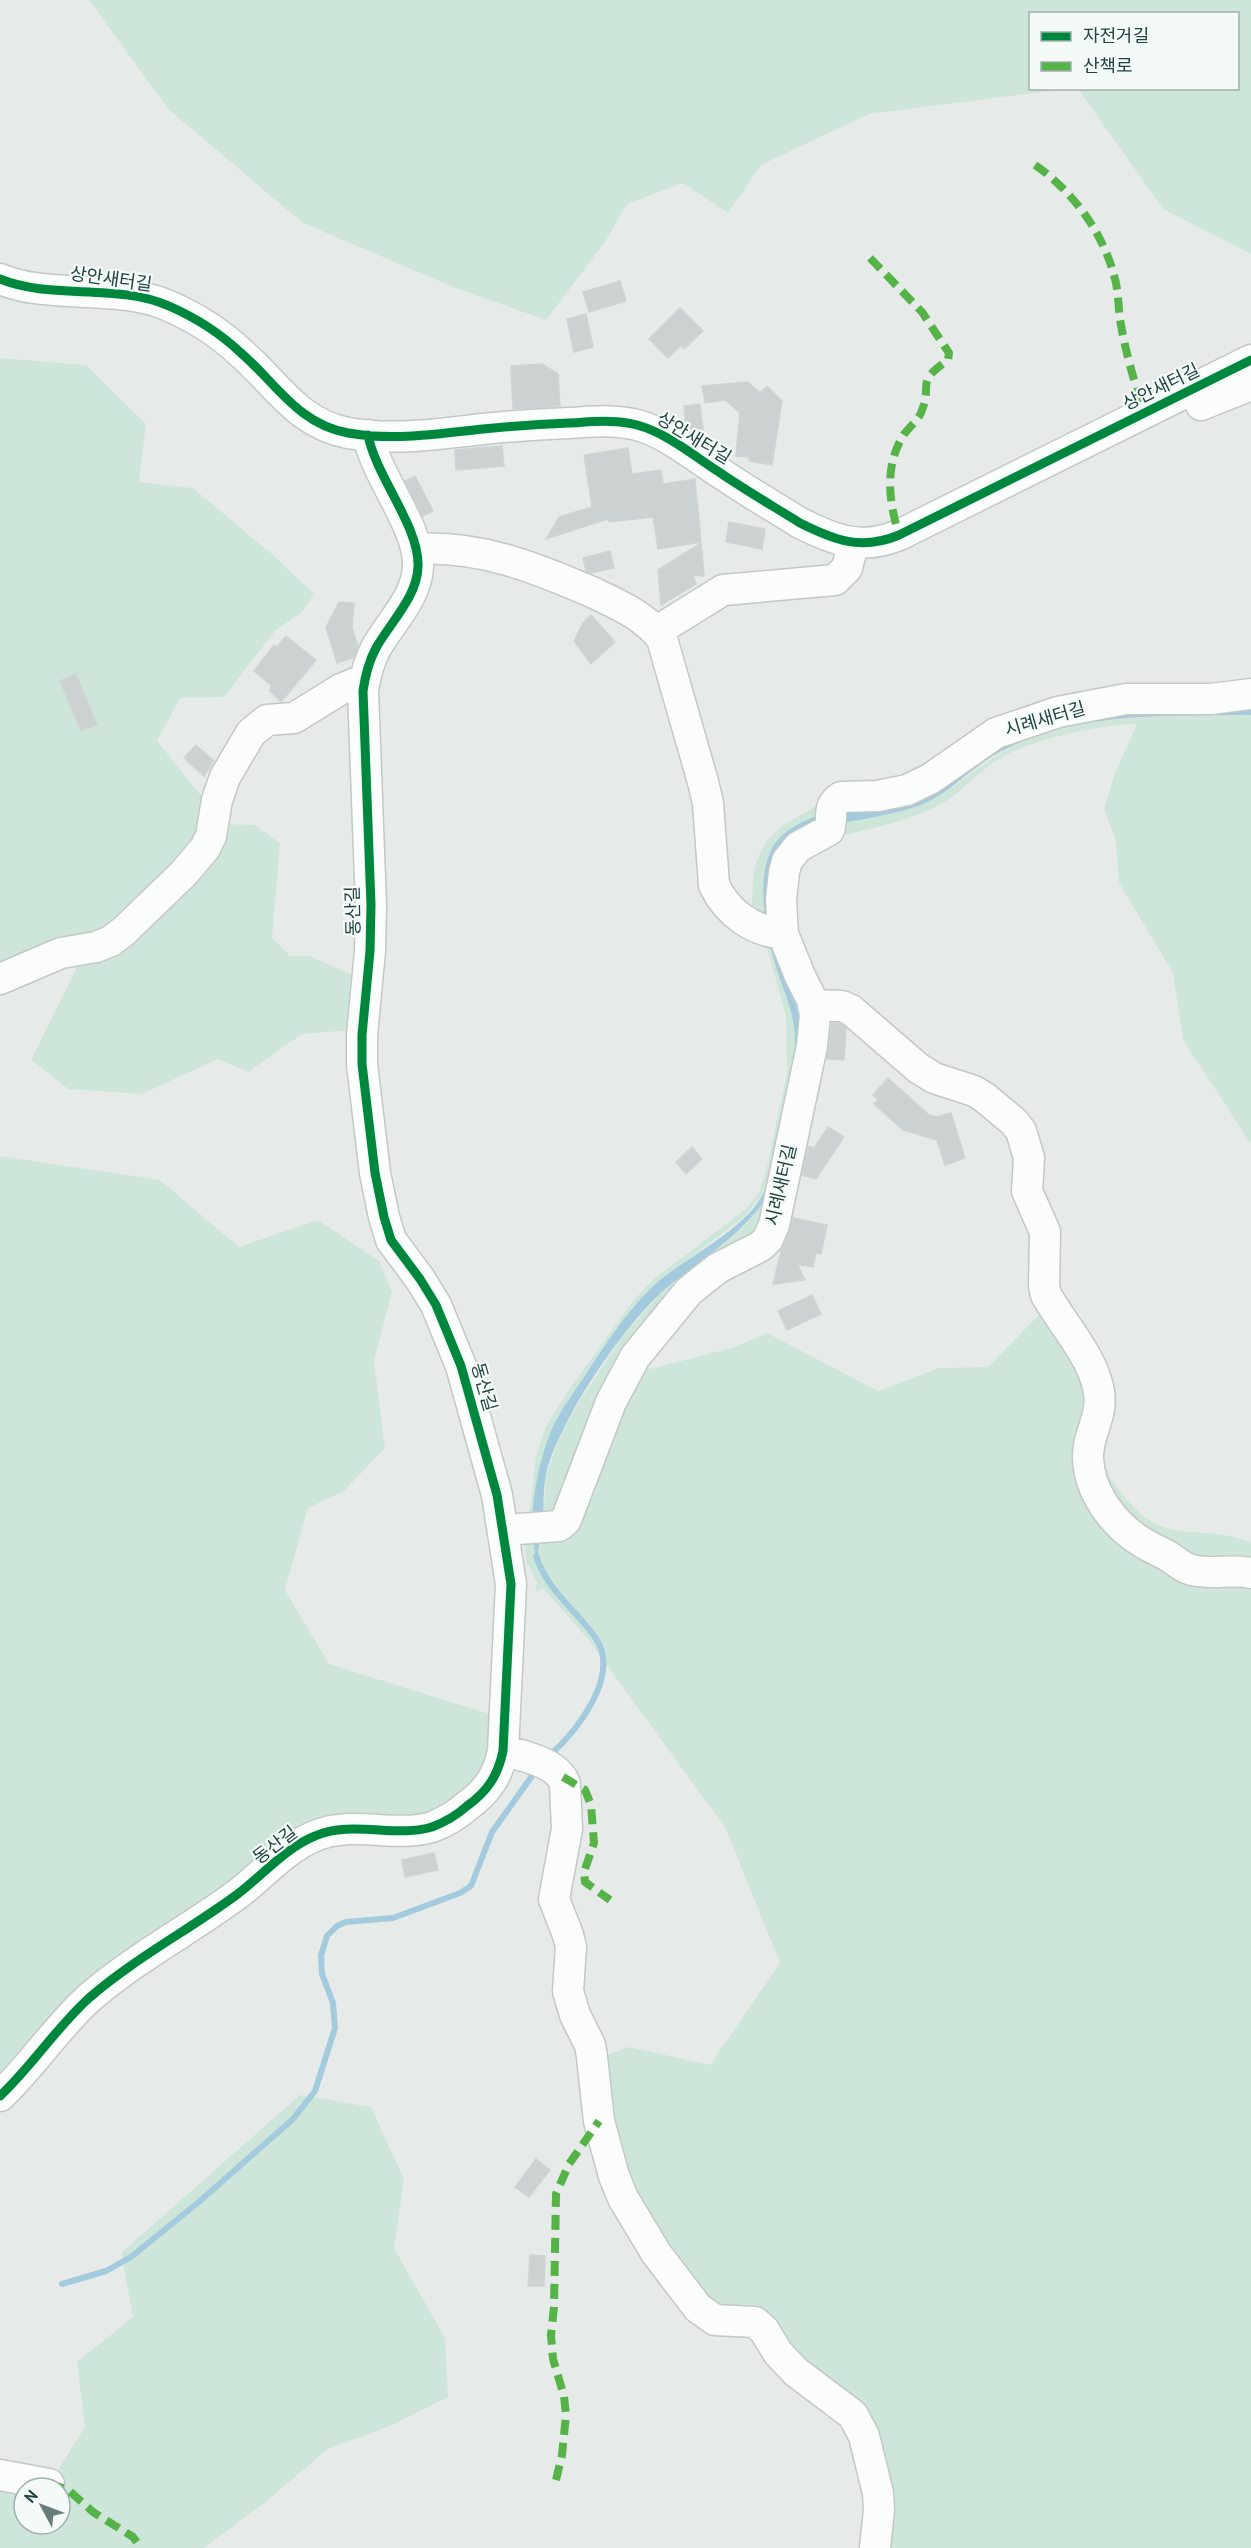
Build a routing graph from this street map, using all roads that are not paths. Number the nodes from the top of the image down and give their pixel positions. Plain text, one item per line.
1 (0, 279) edge
2 (1251, 360) edge
3 (1251, 385) edge
4 (1144, 413) junction
5 (368, 435) junction
6 (853, 544) junction
7 (416, 549) junction
8 (657, 631) junction
9 (365, 679) junction
10 (1251, 694) edge
11 (774, 933) junction
12 (0, 979) edge
13 (814, 1005) junction
14 (527, 1528) junction
15 (1251, 1572) edge
16 (503, 1751) junction
17 (0, 2096) edge
18 (869, 2537) edge

1 - 5 street, 상안새터길
2 - 4 street, 상안새터길
3 - 4 street
4 - 6 street, 상안새터길
5 - 6 street, 상안새터길
5 - 7 street, 동산길
6 - 8 street
7 - 8 street
7 - 9 street, 동산길
8 - 11 street
9 - 12 street
9 - 14 street, 동산길
10 - 11 street, 시례새터길
11 - 13 street, 시례새터길
13 - 14 street, 시례새터길
13 - 15 street
14 - 16 street, 동산길
16 - 17 street, 동산길
16 - 18 street

